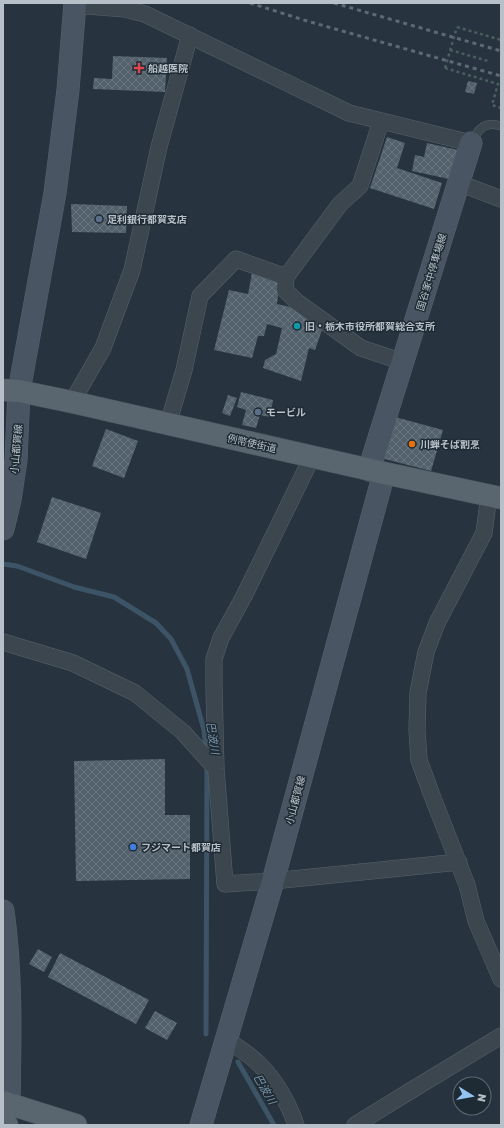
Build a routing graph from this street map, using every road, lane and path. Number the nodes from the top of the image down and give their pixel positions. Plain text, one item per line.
1 (75, 4) edge
2 (190, 35) junction
3 (501, 40) edge
4 (450, 50) junction
5 (488, 60) dead end
6 (501, 108) edge
7 (381, 121) junction
8 (501, 126) edge
9 (471, 143) junction
10 (459, 183) junction
11 (501, 199) edge
12 (286, 277) junction
13 (403, 362) junction
14 (11, 390) edge
15 (72, 402) junction
16 (168, 424) junction
17 (312, 456) junction
18 (377, 471) junction
19 (495, 496) edge
20 (3, 529) edge
21 (3, 642) edge
22 (216, 769) junction
23 (459, 862) junction
24 (273, 881) junction
25 (3, 911) edge
26 (501, 979) edge
27 (501, 1036) edge
28 (226, 1038) junction
29 (5, 1110) edge
30 (7, 1125) edge
31 (76, 1125) edge
32 (201, 1125) edge
33 (296, 1125) edge
34 (355, 1125) edge

1 - 2 street
1 - 14 main road, 小山都賀線
2 - 7 street
2 - 15 street
3 - 4 path, bridge
4 - 5 path
4 - 6 path, bridge
7 - 9 street
7 - 12 street
8 - 9 lane
9 - 10 main road, 国谷家中停車場線
10 - 11 street
10 - 13 main road, 国谷家中停車場線
12 - 13 street
12 - 16 street
13 - 18 main road, 国谷家中停車場線
14 - 15 main road, 例幣使街道
14 - 20 main road, 小山都賀線
15 - 16 main road, 例幣使街道
16 - 17 main road, 例幣使街道
17 - 18 main road, 例幣使街道
17 - 22 street
18 - 19 main road, 例幣使街道
18 - 24 main road, 小山都賀線
19 - 23 street
21 - 22 street
22 - 24 street
23 - 24 street
23 - 26 street
24 - 28 main road, 小山都賀線
25 - 29 main road
27 - 34 street
28 - 32 main road, 小山都賀線
28 - 33 street
29 - 30 main road
29 - 31 main road

